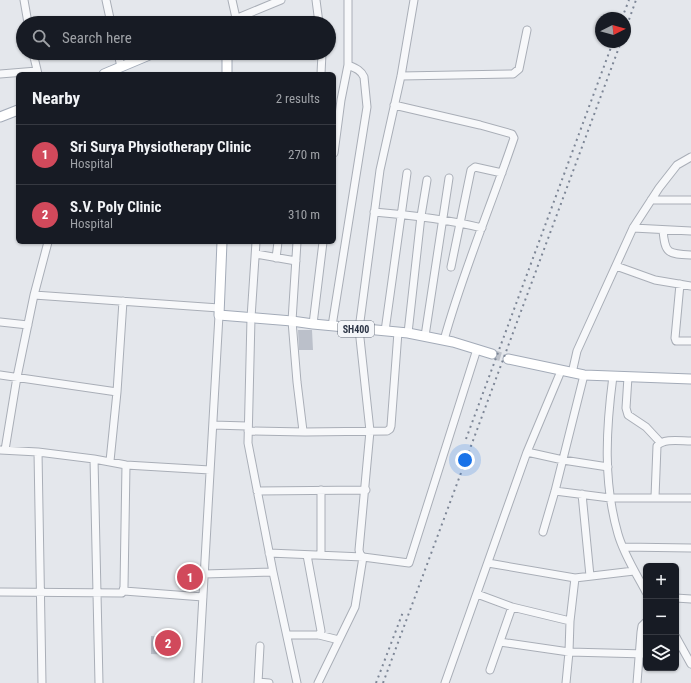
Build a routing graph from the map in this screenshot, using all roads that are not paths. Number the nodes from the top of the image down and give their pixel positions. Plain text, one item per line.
1 (24, 0) edge
2 (106, 0) edge
3 (232, 0) edge
4 (281, 0) edge
5 (316, 0) edge
6 (348, 0) edge
7 (414, 0) edge
8 (27, 16) edge
9 (109, 16) edge
10 (230, 16) edge
11 (243, 16) edge
12 (318, 16) edge
13 (527, 30) dead end
14 (34, 60) edge
15 (120, 60) edge
16 (138, 60) edge
17 (227, 60) edge
18 (321, 60) edge
19 (348, 65) junction
20 (121, 67) junction
21 (37, 72) edge
22 (109, 72) edge
23 (227, 72) edge
24 (320, 72) edge
25 (16, 73) edge
26 (0, 74) edge
27 (401, 76) junction
28 (394, 105) junction
29 (16, 111) edge
30 (0, 117) edge
31 (336, 138) edge
32 (691, 157) edge
33 (407, 172) dead end
34 (502, 173) junction
35 (449, 178) dead end
36 (427, 180) dead end
37 (651, 200) junction
38 (691, 200) edge
39 (374, 212) junction
40 (401, 214) junction
41 (421, 216) junction
42 (443, 219) junction
43 (460, 222) junction
44 (482, 228) junction
45 (633, 228) junction
46 (663, 230) junction
47 (691, 231) edge
48 (47, 244) edge
49 (222, 244) edge
50 (256, 244) edge
51 (278, 244) edge
52 (298, 244) edge
53 (323, 244) edge
54 (256, 254) junction
55 (691, 255) edge
56 (276, 258) junction
57 (296, 261) junction
58 (616, 266) junction
59 (451, 267) dead end
60 (680, 284) junction
61 (691, 286) edge
62 (34, 295) junction
63 (123, 301) junction
64 (219, 312) junction
65 (251, 318) junction
66 (292, 321) junction
67 (0, 322) edge
68 (313, 324) junction
69 (28, 325) junction
70 (332, 326) junction
71 (359, 329) junction
72 (386, 331) junction
73 (403, 332) junction
74 (425, 336) junction
75 (444, 340) junction
76 (691, 341) edge
77 (477, 349) junction
78 (492, 354) tunnel mouth
79 (508, 359) tunnel mouth
80 (561, 371) junction
81 (572, 373) junction
82 (0, 375) edge
83 (584, 375) junction
84 (613, 376) junction
85 (17, 377) junction
86 (628, 377) junction
87 (691, 379) edge
88 (117, 392) junction
89 (213, 425) junction
90 (248, 428) junction
91 (370, 431) junction
92 (305, 432) junction
93 (691, 441) edge
94 (660, 442) junction
95 (3, 450) edge
96 (38, 452) junction
97 (527, 452) junction
98 (94, 459) junction
99 (563, 460) junction
100 (110, 461) junction
101 (126, 465) junction
102 (608, 467) junction
103 (210, 470) junction
104 (320, 490) junction
105 (366, 490) junction
106 (257, 491) junction
107 (555, 491) junction
108 (582, 494) junction
109 (654, 497) junction
110 (610, 498) junction
111 (691, 498) edge
112 (543, 532) dead end
113 (624, 547) junction
114 (691, 548) edge
115 (269, 553) junction
116 (307, 555) junction
117 (322, 555) junction
118 (363, 557) junction
119 (488, 563) junction
120 (634, 571) junction
121 (273, 572) junction
122 (204, 574) junction
123 (590, 576) junction
124 (575, 578) junction
125 (643, 587) edge
126 (124, 591) junction
127 (0, 592) edge
128 (40, 592) junction
129 (97, 593) junction
130 (477, 594) junction
131 (203, 598) junction
132 (679, 598) edge
133 (691, 599) edge
134 (512, 607) junction
135 (570, 621) junction
136 (643, 625) edge
137 (287, 635) junction
138 (319, 635) junction
139 (339, 640) junction
140 (500, 642) junction
141 (679, 642) edge
142 (260, 646) dead end
143 (569, 652) junction
144 (679, 653) edge
145 (685, 653) junction
146 (642, 654) edge
147 (691, 664) edge
148 (490, 670) dead end
149 (258, 682) edge
150 (42, 683) edge
151 (99, 683) edge
152 (198, 683) edge
153 (269, 683) edge
154 (297, 683) edge
155 (318, 683) edge
156 (446, 683) edge
157 (566, 683) edge
158 (637, 683) edge

1 - 8 street
2 - 9 street
3 - 10 street
4 - 11 street
5 - 12 street
6 - 19 street
7 - 27 street
13 - 27 street
14 - 21 street
15 - 20 street
16 - 20 main road
17 - 23 main road
18 - 24 street
19 - 31 street
19 - 70 street
20 - 22 main road
25 - 26 street
27 - 28 street
28 - 34 street
28 - 39 street
29 - 30 main road
32 - 37 street
33 - 40 street
34 - 43 street
34 - 44 street
35 - 42 street
36 - 41 street
37 - 38 street
37 - 45 street
39 - 40 street
39 - 71 street
40 - 41 street
40 - 72 street
41 - 42 street
41 - 73 street
42 - 43 street
42 - 74 street
43 - 44 street
43 - 59 street
44 - 75 street
45 - 46 street
45 - 58 street
46 - 47 street
46 - 55 street
48 - 62 street
49 - 64 main road
50 - 54 street
51 - 56 street
52 - 57 street
53 - 68 street
54 - 56 street
54 - 65 street
56 - 57 street
57 - 66 street
58 - 60 street
58 - 81 street
60 - 61 street
60 - 76 street
62 - 63 street
62 - 69 street
63 - 64 street
63 - 88 street
64 - 65 main road, SH400
64 - 89 street
65 - 66 main road, SH400
65 - 90 street
66 - 68 main road, SH400
66 - 92 street
67 - 69 street
68 - 70 main road, SH400
69 - 85 street
70 - 71 main road, SH400
71 - 72 main road, SH400
71 - 91 street
72 - 73 main road, SH400
73 - 74 main road, SH400
73 - 91 street
74 - 75 main road, SH400
75 - 77 main road, SH400
77 - 78 main road, SH400
77 - 118 street
79 - 80 main road
80 - 81 main road
80 - 97 street
81 - 83 main road
82 - 85 street
83 - 84 main road
83 - 99 street
84 - 86 main road
84 - 102 street
85 - 88 street
85 - 95 street
86 - 87 main road
86 - 94 street
88 - 100 street
89 - 90 street
89 - 103 street
90 - 92 street
90 - 106 street
91 - 92 street
91 - 105 street
93 - 94 street
94 - 109 street
95 - 96 street
96 - 98 street
96 - 128 street
97 - 99 street
97 - 119 street
98 - 100 street
98 - 129 street
99 - 102 street
99 - 107 street
100 - 101 street
101 - 103 street
101 - 126 street
102 - 110 street
103 - 122 street
104 - 105 street
104 - 106 street
104 - 117 street
105 - 118 street
106 - 115 street
107 - 108 street
107 - 112 street
108 - 110 street
108 - 123 street
109 - 110 street
109 - 111 street
110 - 113 street
113 - 114 street
113 - 120 street
115 - 116 street
115 - 121 street
116 - 117 street
116 - 138 street
117 - 118 street
118 - 139 street
119 - 124 street
119 - 130 street
120 - 123 street
120 - 125 street
121 - 122 street
121 - 137 street
122 - 131 street
123 - 124 street
124 - 135 street
126 - 129 street
126 - 131 street
127 - 128 street
128 - 129 street
128 - 150 street
129 - 151 street
130 - 134 street
130 - 156 street
131 - 152 street
132 - 133 street
134 - 135 street
134 - 140 street
135 - 143 street
136 - 146 street
137 - 138 street
137 - 154 street
138 - 139 street
139 - 155 street
140 - 143 street
140 - 148 street
141 - 145 street
142 - 149 street
143 - 146 street
143 - 157 street
144 - 145 street
145 - 147 street
146 - 158 street
149 - 153 street

